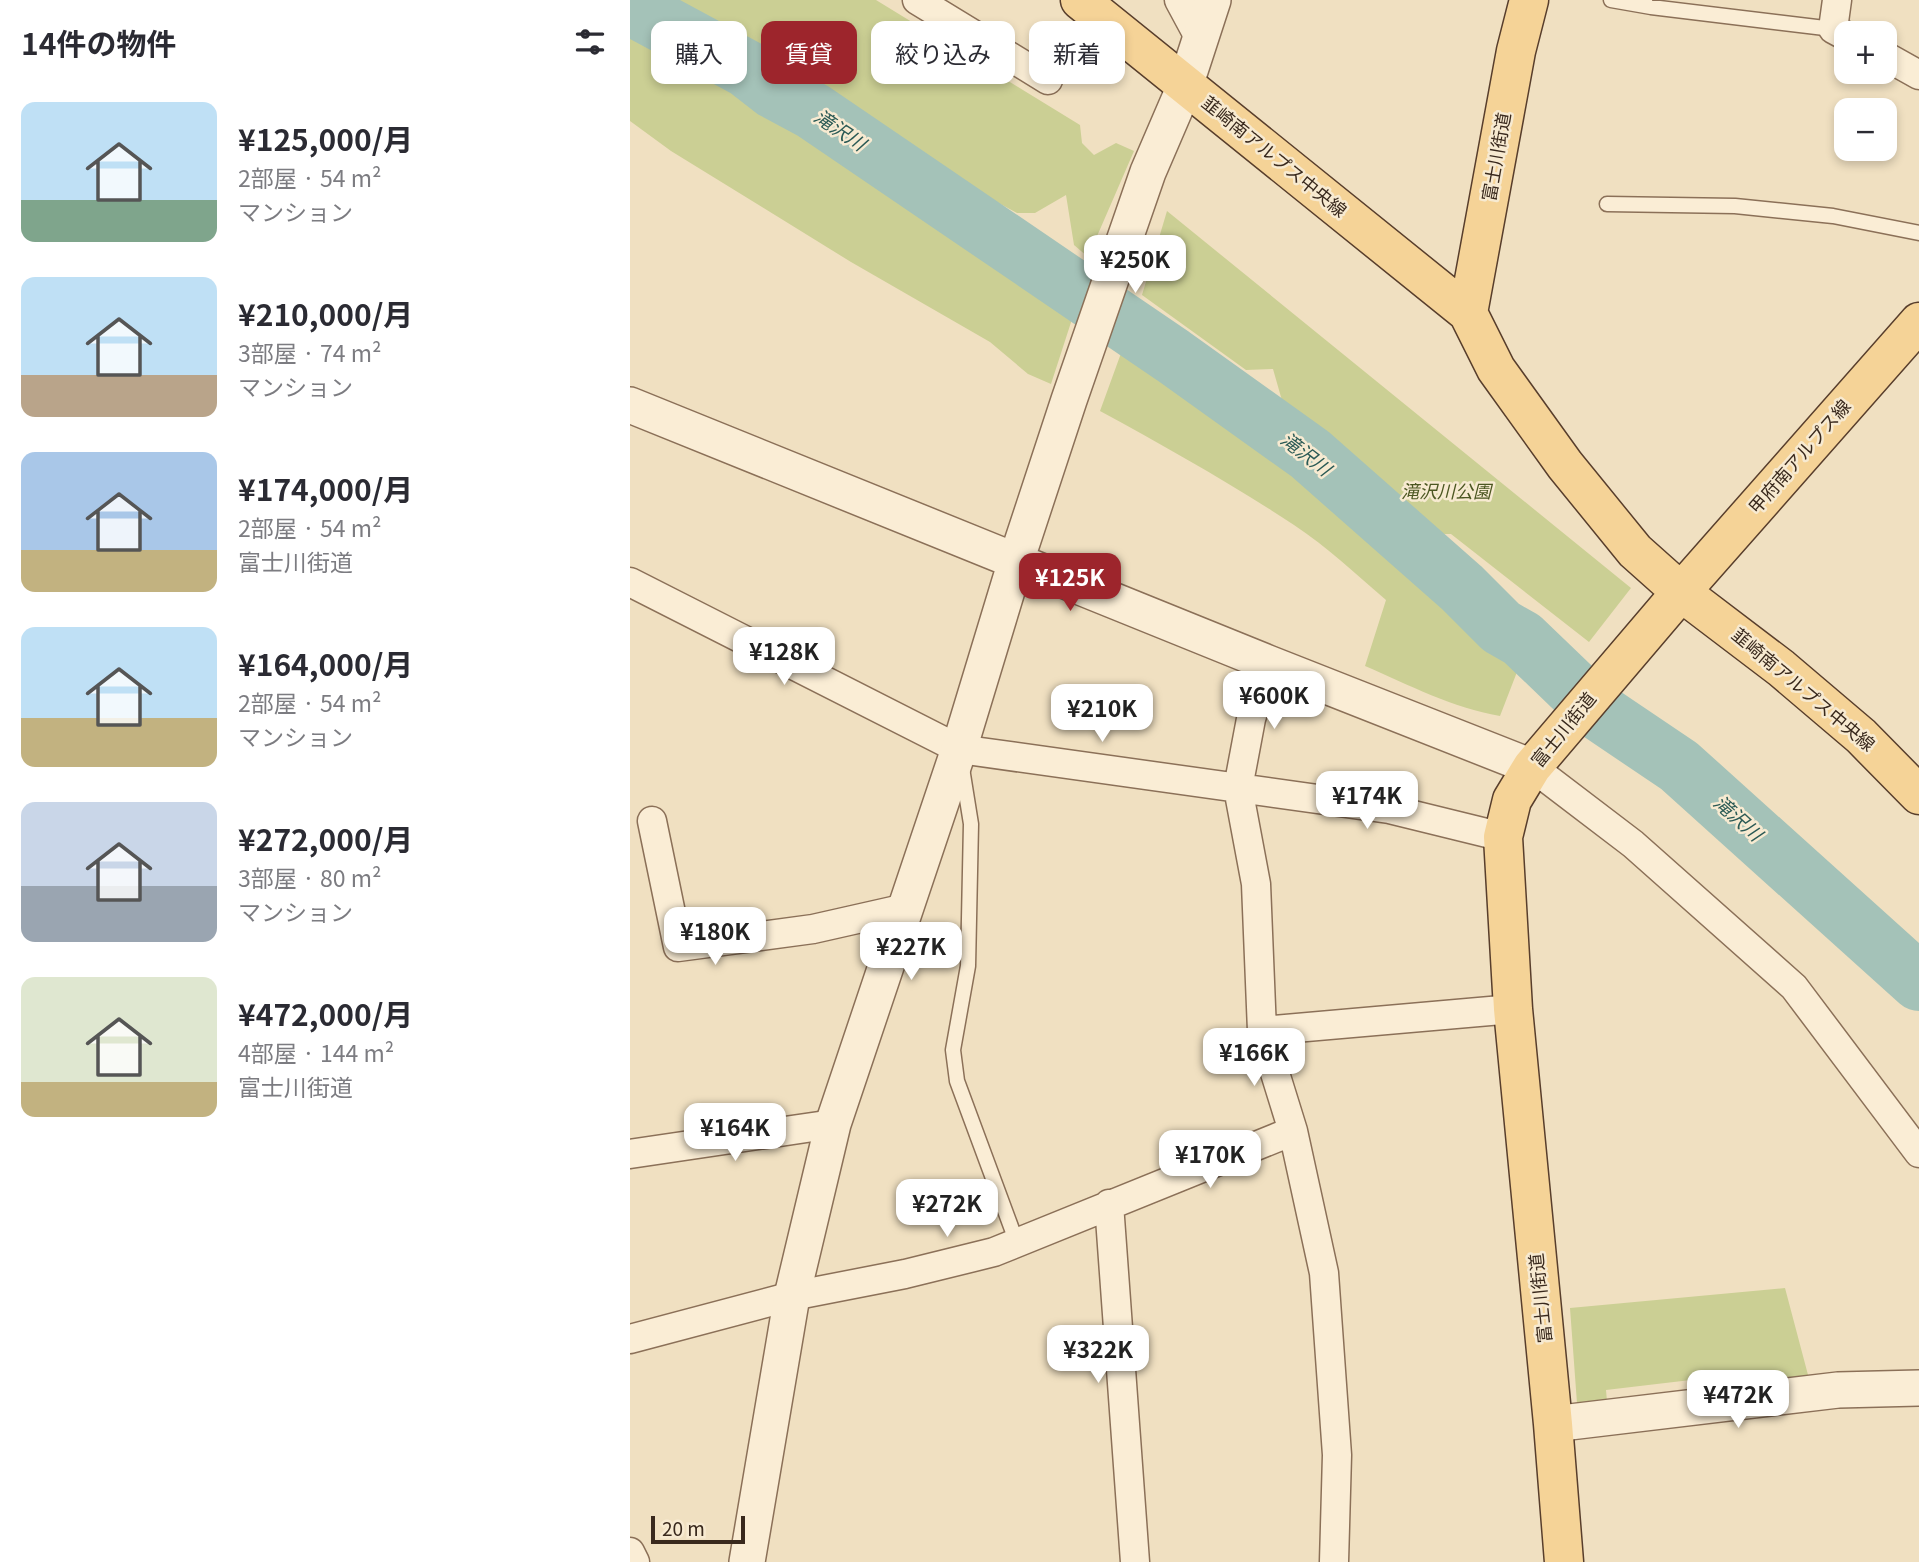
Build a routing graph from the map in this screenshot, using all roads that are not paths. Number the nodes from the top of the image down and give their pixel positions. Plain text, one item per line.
1 (916, 0) edge
2 (1080, 0) edge
3 (1178, 0) edge
4 (1213, 0) edge
5 (1529, 0) edge
6 (1611, 0) edge
7 (1837, 0) edge
8 (1839, 21) edge
9 (1834, 31) edge
10 (1200, 39) junction
11 (1897, 63) edge
12 (1029, 68) edge
13 (1919, 75) edge
14 (1185, 86) junction
15 (1606, 204) dead end
16 (1919, 233) edge
17 (1468, 313) junction
18 (1919, 322) edge
19 (630, 405) edge
20 (1016, 561) junction
21 (630, 582) edge
22 (1669, 606) junction
23 (1268, 663) junction
24 (959, 749) junction
25 (1532, 766) junction
26 (1238, 788) junction
27 (1919, 795) edge
28 (652, 821) dead end
29 (1503, 837) junction
30 (906, 908) junction
31 (1513, 1009) junction
32 (1262, 1031) junction
33 (833, 1124) junction
34 (1293, 1131) junction
35 (1919, 1153) edge
36 (630, 1154) edge
37 (1109, 1204) junction
38 (1017, 1243) junction
39 (792, 1296) junction
40 (630, 1339) edge
41 (1919, 1388) edge
42 (1553, 1424) junction
43 (630, 1552) edge
44 (635, 1562) edge
45 (747, 1562) edge
46 (1136, 1562) edge
47 (1334, 1562) edge
48 (1564, 1562) edge

1 - 12 street
2 - 14 main road, 韮崎南アルプス中央線
3 - 10 street
4 - 10 street
5 - 17 main road, 富士川街道
6 - 9 lane
7 - 8 street
10 - 14 street
11 - 13 street
14 - 17 main road, 韮崎南アルプス中央線
14 - 20 street
15 - 16 lane
17 - 22 main road
18 - 22 main road, 甲府南アルプス線
19 - 20 street
20 - 23 street
20 - 24 street
21 - 24 street
22 - 25 main road, 富士川街道
22 - 27 main road, 韮崎南アルプス中央線
23 - 25 street
23 - 26 street
24 - 26 street
24 - 30 street
24 - 38 lane
25 - 29 main road, 富士川街道
25 - 35 street
26 - 29 street
26 - 32 street
28 - 30 street
29 - 31 main road, 富士川街道
30 - 33 street
31 - 32 street
31 - 42 main road, 富士川街道
32 - 34 street
33 - 36 street
33 - 39 street
34 - 37 street
34 - 47 street
37 - 38 street
37 - 46 street
38 - 39 street
39 - 40 street
39 - 45 street
41 - 42 street
42 - 48 main road, 富士川街道
43 - 44 street

